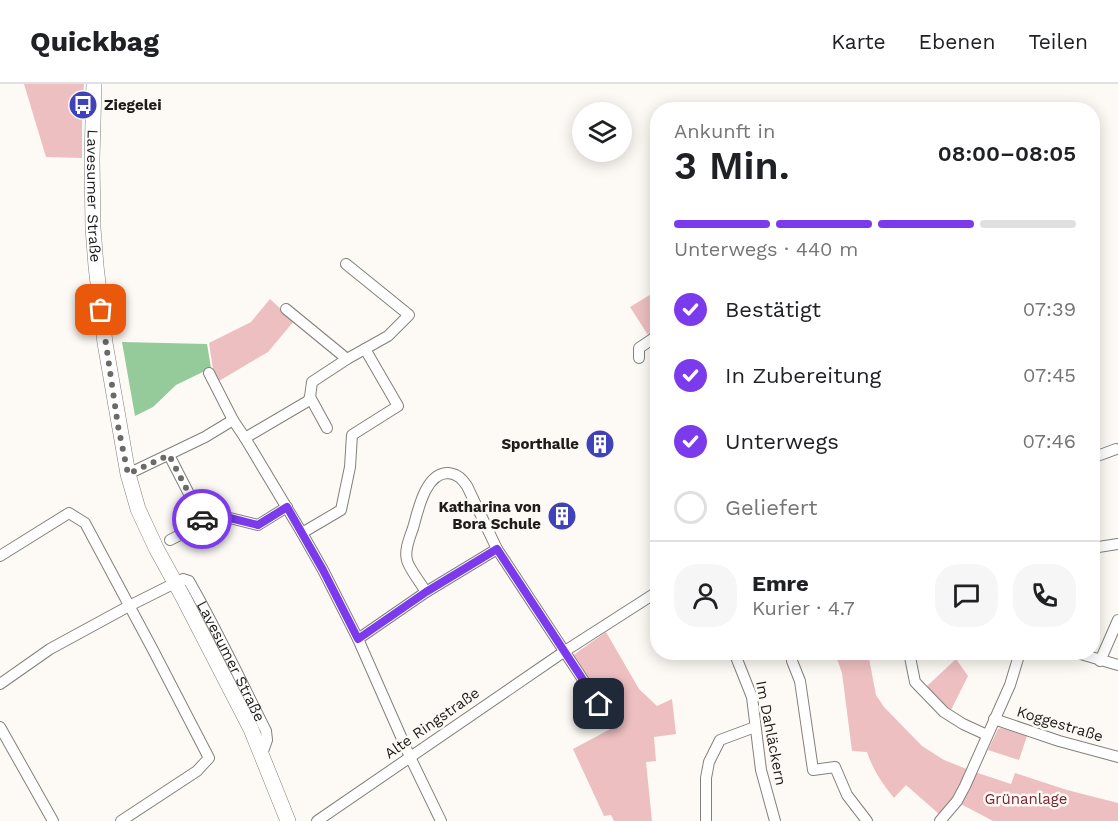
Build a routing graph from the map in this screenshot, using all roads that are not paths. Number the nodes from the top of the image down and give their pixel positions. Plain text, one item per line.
1 (94, 84) edge
2 (346, 264) dead end
3 (286, 309) dead end
4 (650, 341) edge
5 (365, 349) junction
6 (639, 358) dead end
7 (347, 359) junction
8 (209, 373) dead end
9 (310, 397) junction
10 (233, 420) junction
11 (327, 428) dead end
12 (245, 438) junction
13 (1116, 449) dead end
14 (169, 455) junction
15 (1100, 455) edge
16 (128, 474) junction
17 (287, 507) junction
18 (204, 523) junction
19 (302, 533) junction
20 (170, 540) dead end
21 (1118, 544) edge
22 (1100, 547) edge
23 (497, 549) junction
24 (0, 556) edge
25 (175, 583) junction
26 (426, 592) junction
27 (650, 596) edge
28 (129, 606) junction
29 (1118, 620) edge
30 (358, 639) junction
31 (565, 651) junction
32 (737, 660) edge
33 (792, 660) edge
34 (911, 660) edge
35 (1018, 660) edge
36 (1097, 660) edge
37 (1100, 661) junction
38 (1118, 665) edge
39 (0, 684) edge
40 (599, 704) dead end
41 (994, 720) junction
42 (755, 726) junction
43 (0, 727) edge
44 (987, 735) junction
45 (410, 757) junction
46 (1118, 757) edge
47 (53, 821) edge
48 (121, 821) edge
49 (288, 821) edge
50 (317, 821) edge
51 (441, 821) edge
52 (706, 821) edge
53 (775, 821) edge
54 (867, 821) edge
55 (940, 821) edge

1 - 16 street, Lavesumer Straße
2 - 5 street
3 - 7 street
4 - 6 street
5 - 7 street
5 - 19 street
7 - 9 street
8 - 10 street
9 - 11 street
9 - 12 street
10 - 12 street
10 - 14 street
12 - 17 street
13 - 15 street
14 - 16 street
14 - 18 street
16 - 25 street, Lavesumer Straße
17 - 18 street
17 - 19 street
18 - 20 street
19 - 30 street
21 - 22 street
23 - 26 street
23 - 26 street
23 - 31 street
24 - 28 street
25 - 28 street
25 - 49 street, Lavesumer Straße
26 - 30 street
27 - 31 street, Alte Ringstraße
28 - 39 street
28 - 48 street
29 - 37 street
30 - 45 street
31 - 40 street
31 - 45 street, Alte Ringstraße
32 - 42 street, Im Dahläckern
33 - 54 street
34 - 44 street
35 - 41 street, Koggestraße
36 - 37 street
37 - 38 street
41 - 44 street, Koggestraße
41 - 46 street, Koggestraße
42 - 52 street
42 - 53 street, Im Dahläckern
43 - 47 street
44 - 55 street, Koggestraße
45 - 50 street, Alte Ringstraße
45 - 51 street

